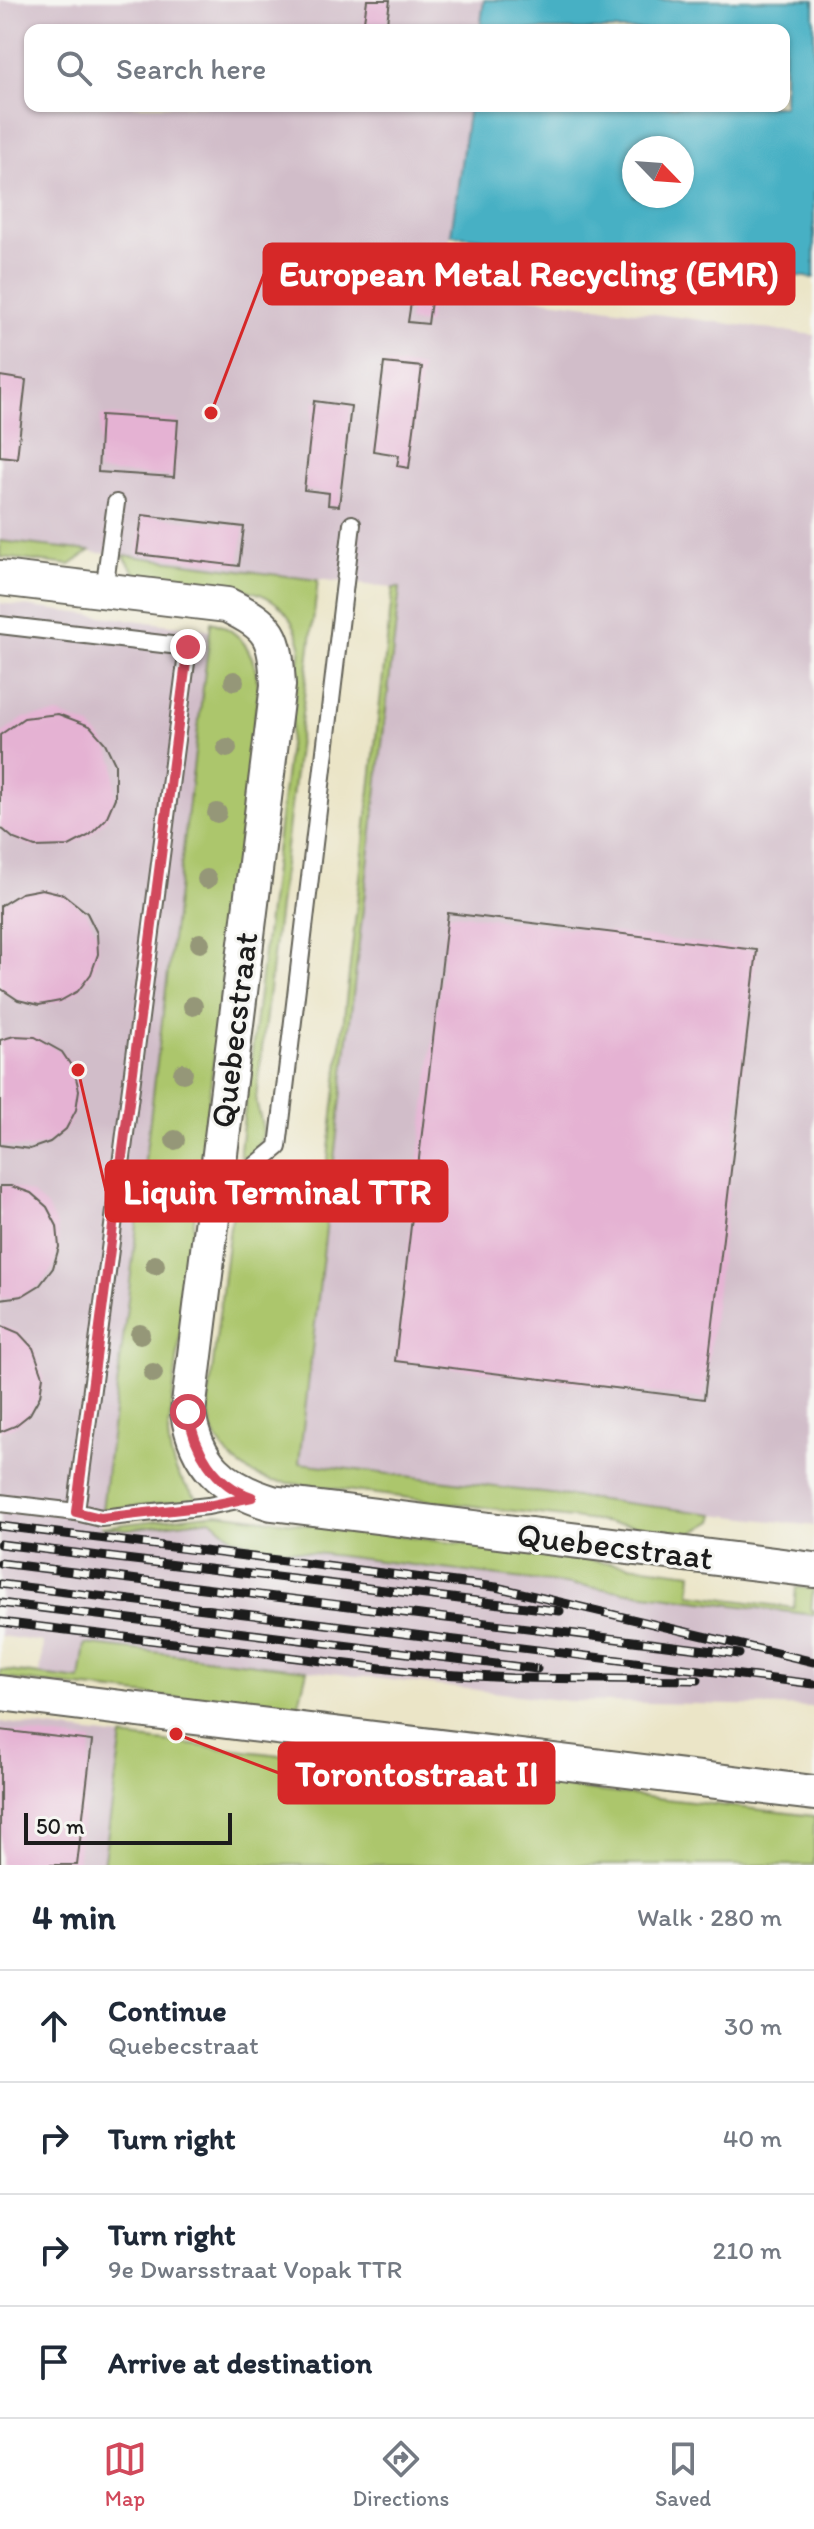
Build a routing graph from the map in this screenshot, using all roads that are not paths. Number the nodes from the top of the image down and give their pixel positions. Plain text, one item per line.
1 (116, 503) dead end
2 (352, 524) dead end
3 (0, 578) edge
4 (104, 590) junction
5 (0, 625) edge
6 (213, 1201) junction
7 (252, 1497) junction
8 (0, 1503) edge
9 (76, 1512) junction
10 (814, 1570) edge
11 (0, 1693) edge
12 (814, 1793) edge

1 - 4 lane
2 - 6 lane
3 - 4 street, Quebecstraat
4 - 6 street, Quebecstraat
5 - 9 lane
6 - 7 street, Quebecstraat
7 - 9 lane
7 - 10 street, Quebecstraat
8 - 9 lane
11 - 12 street

